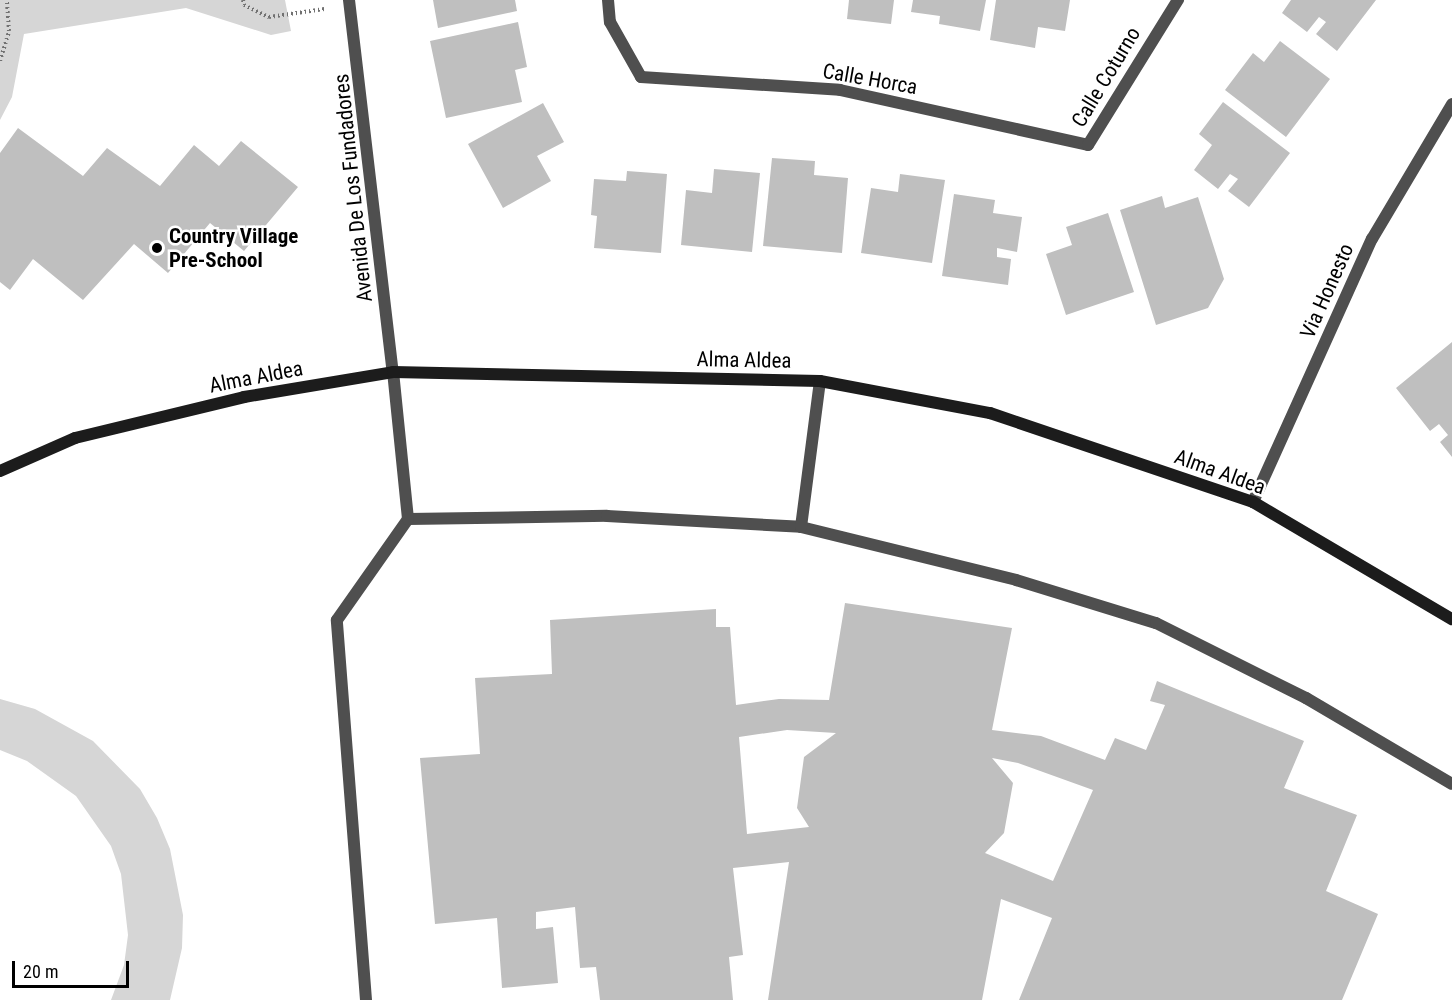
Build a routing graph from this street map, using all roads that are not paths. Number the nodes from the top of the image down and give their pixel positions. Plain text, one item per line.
1 (608, 0) edge
2 (1178, 0) edge
3 (349, 3) edge
4 (1452, 104) edge
5 (1088, 145) joint
6 (393, 372) junction
7 (820, 381) junction
8 (0, 471) edge
9 (1253, 502) junction
10 (408, 519) junction
11 (801, 527) junction
12 (1452, 619) edge
13 (1452, 784) edge
14 (366, 1000) edge

1 - 5 street, Calle Horca
2 - 5 street, Calle Coturno
3 - 6 street, Avenida De Los Fundadores
4 - 9 street, Via Honesto
6 - 7 main road, Alma Aldea
6 - 8 main road, Alma Aldea
6 - 10 street, Avenida De Los Fundadores
7 - 9 main road, Alma Aldea
7 - 11 street
9 - 12 main road, Alma Aldea
10 - 11 street
10 - 14 street
11 - 13 street

